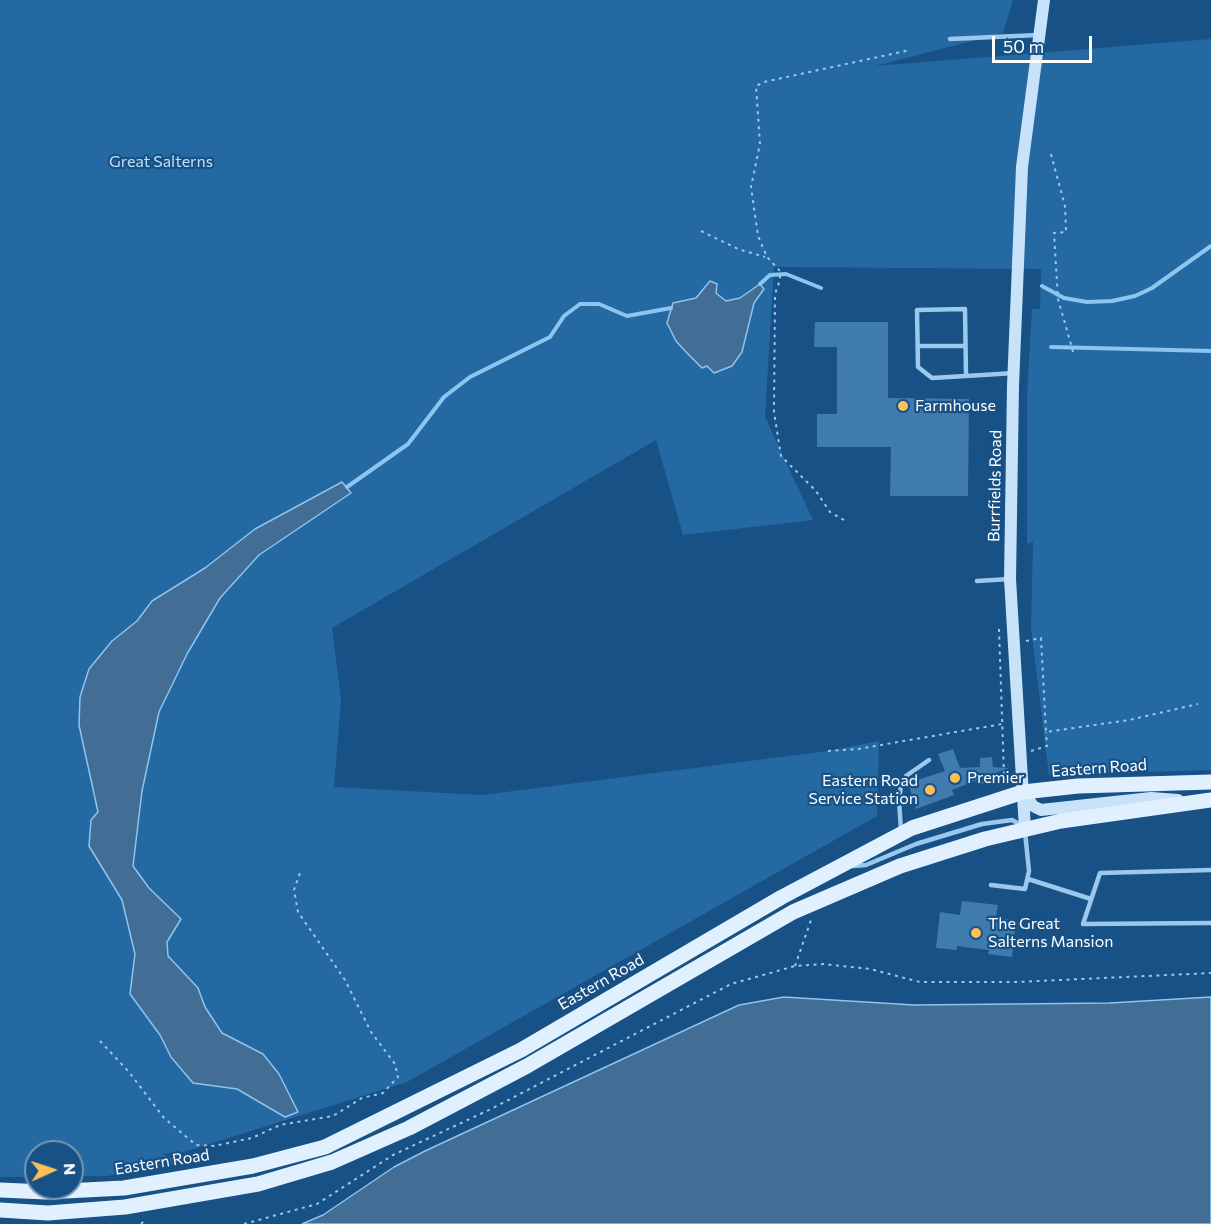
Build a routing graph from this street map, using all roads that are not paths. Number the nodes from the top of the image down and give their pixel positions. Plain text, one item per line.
1 (1044, 0) edge
2 (1038, 35) junction
3 (950, 39) dead end
4 (918, 346) junction
5 (965, 346) junction
6 (1013, 373) junction
7 (966, 376) junction
8 (1010, 579) junction
9 (977, 581) dead end
10 (929, 760) dead end
11 (1211, 782) edge
12 (1023, 792) junction
13 (1211, 800) edge
14 (1194, 801) junction
15 (1025, 829) junction
16 (901, 833) junction
17 (832, 869) junction
18 (1211, 870) edge
19 (1028, 879) junction
20 (991, 885) dead end
21 (1091, 899) junction
22 (1211, 923) edge
23 (0, 1190) edge
24 (0, 1210) edge

1 - 2 street, Burrfields Road
2 - 3 lane
2 - 6 street, Burrfields Road
4 - 5 lane
4 - 5 lane
4 - 7 lane
5 - 7 lane
6 - 7 lane
6 - 8 street, Burrfields Road
8 - 9 lane
8 - 12 street, Burrfields Road
10 - 16 lane
11 - 12 main road, Eastern Road
12 - 14 street
12 - 15 street, Burrfields Road
12 - 16 main road, Eastern Road
13 - 14 main road
14 - 15 main road
15 - 17 lane
15 - 19 lane
15 - 24 main road
16 - 17 main road, Eastern Road
17 - 23 main road, Eastern Road
18 - 21 lane
19 - 20 lane
19 - 21 lane
21 - 22 lane

